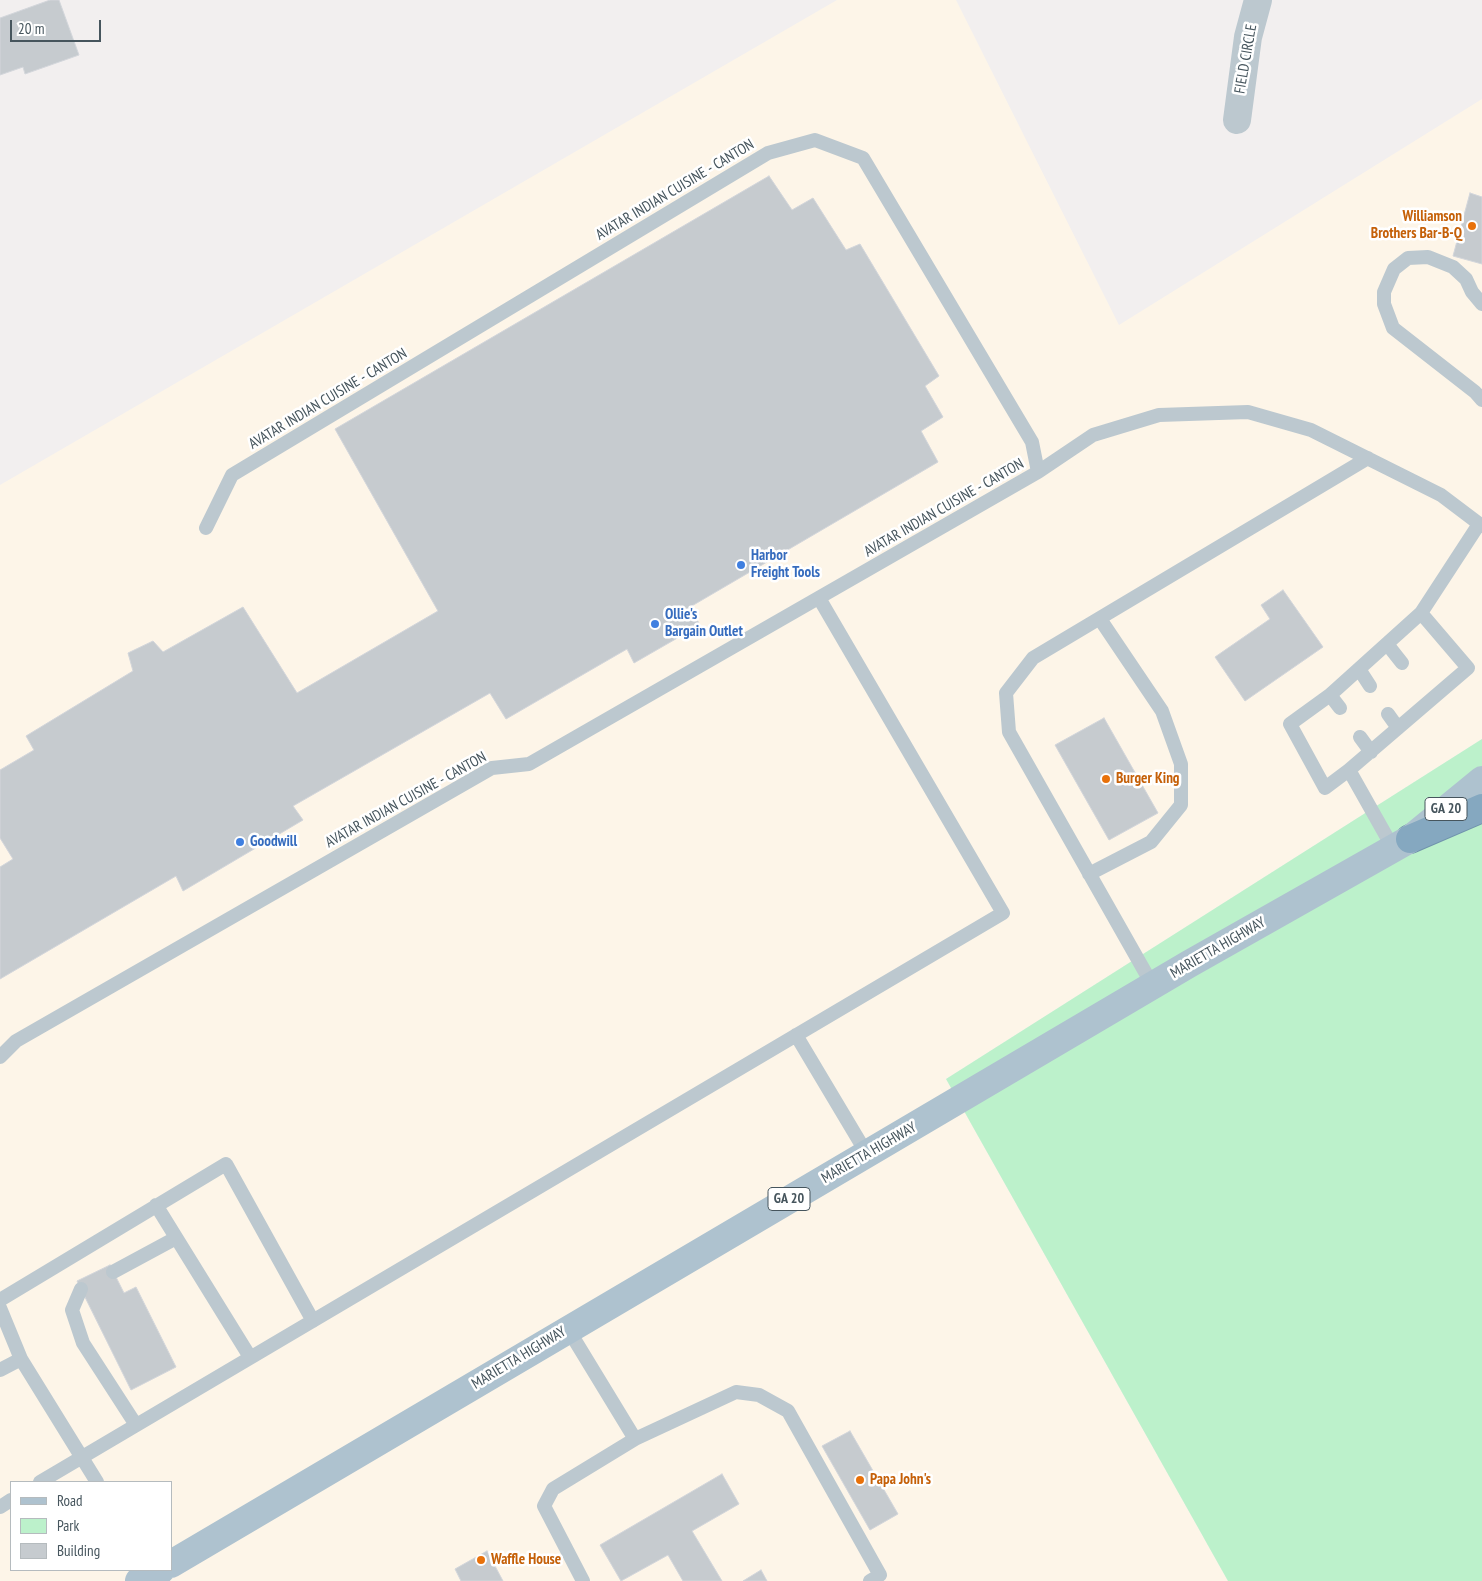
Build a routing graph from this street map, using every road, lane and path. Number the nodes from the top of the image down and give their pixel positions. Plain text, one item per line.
1 (1258, 0) edge
2 (1237, 120) dead end
3 (1482, 304) edge
4 (1476, 390) edge
5 (1482, 400) edge
6 (1368, 458) junction
7 (1038, 472) junction
8 (1481, 525) edge
9 (206, 528) dead end
10 (819, 598) junction
11 (1421, 613) junction
12 (1100, 618) junction
13 (1386, 644) junction
14 (1402, 663) dead end
15 (1360, 669) junction
16 (1370, 686) dead end
17 (1422, 690) dead end
18 (1330, 694) junction
19 (1430, 701) junction
20 (1340, 708) dead end
21 (1388, 714) dead end
22 (1398, 728) junction
23 (1360, 737) dead end
24 (1371, 752) junction
25 (1350, 770) junction
26 (1482, 780) edge
27 (1482, 808) edge
28 (1402, 843) junction
29 (1090, 874) junction
30 (1153, 986) junction
31 (796, 1035) junction
32 (0, 1057) edge
33 (867, 1154) junction
34 (156, 1205) junction
35 (176, 1238) junction
36 (114, 1272) dead end
37 (81, 1289) dead end
38 (0, 1300) edge
39 (0, 1308) edge
40 (313, 1320) junction
41 (568, 1329) junction
42 (250, 1357) junction
43 (21, 1359) junction
44 (0, 1370) edge
45 (136, 1424) junction
46 (635, 1439) junction
47 (83, 1456) junction
48 (42, 1481) edge
49 (97, 1481) edge
50 (172, 1563) edge
51 (583, 1581) edge
52 (870, 1581) edge

1 - 2 street, FIELD CIRCLE
3 - 4 lane
4 - 5 lane
6 - 7 lane
6 - 8 lane
6 - 12 lane
7 - 9 lane, AVATAR INDIAN CUISINE - CANTON
7 - 10 lane, AVATAR INDIAN CUISINE - CANTON
8 - 11 lane
10 - 31 lane
10 - 32 lane, AVATAR INDIAN CUISINE - CANTON
11 - 13 lane
11 - 19 lane
12 - 29 lane
12 - 29 lane
13 - 14 lane
13 - 15 lane
15 - 16 lane
15 - 18 lane
17 - 19 lane
18 - 20 lane
18 - 25 lane
19 - 22 lane
21 - 22 lane
22 - 24 lane
23 - 24 lane
24 - 25 lane
25 - 28 lane
26 - 28 main road, MARIETTA HIGHWAY / GA 20
27 - 28 highway, GA 20
28 - 30 main road, MARIETTA HIGHWAY / GA 20
29 - 30 lane
30 - 33 main road, MARIETTA HIGHWAY / GA 20
31 - 33 lane
31 - 40 lane
33 - 41 main road, MARIETTA HIGHWAY / GA 20
34 - 35 lane
34 - 38 lane
34 - 40 lane
35 - 36 lane
35 - 42 lane
37 - 45 lane
39 - 43 lane
40 - 42 lane
41 - 46 lane
41 - 50 main road, MARIETTA HIGHWAY / GA 20
42 - 45 lane
43 - 44 lane
43 - 47 lane
45 - 47 lane
46 - 51 lane
46 - 52 lane
47 - 48 lane
47 - 49 lane

